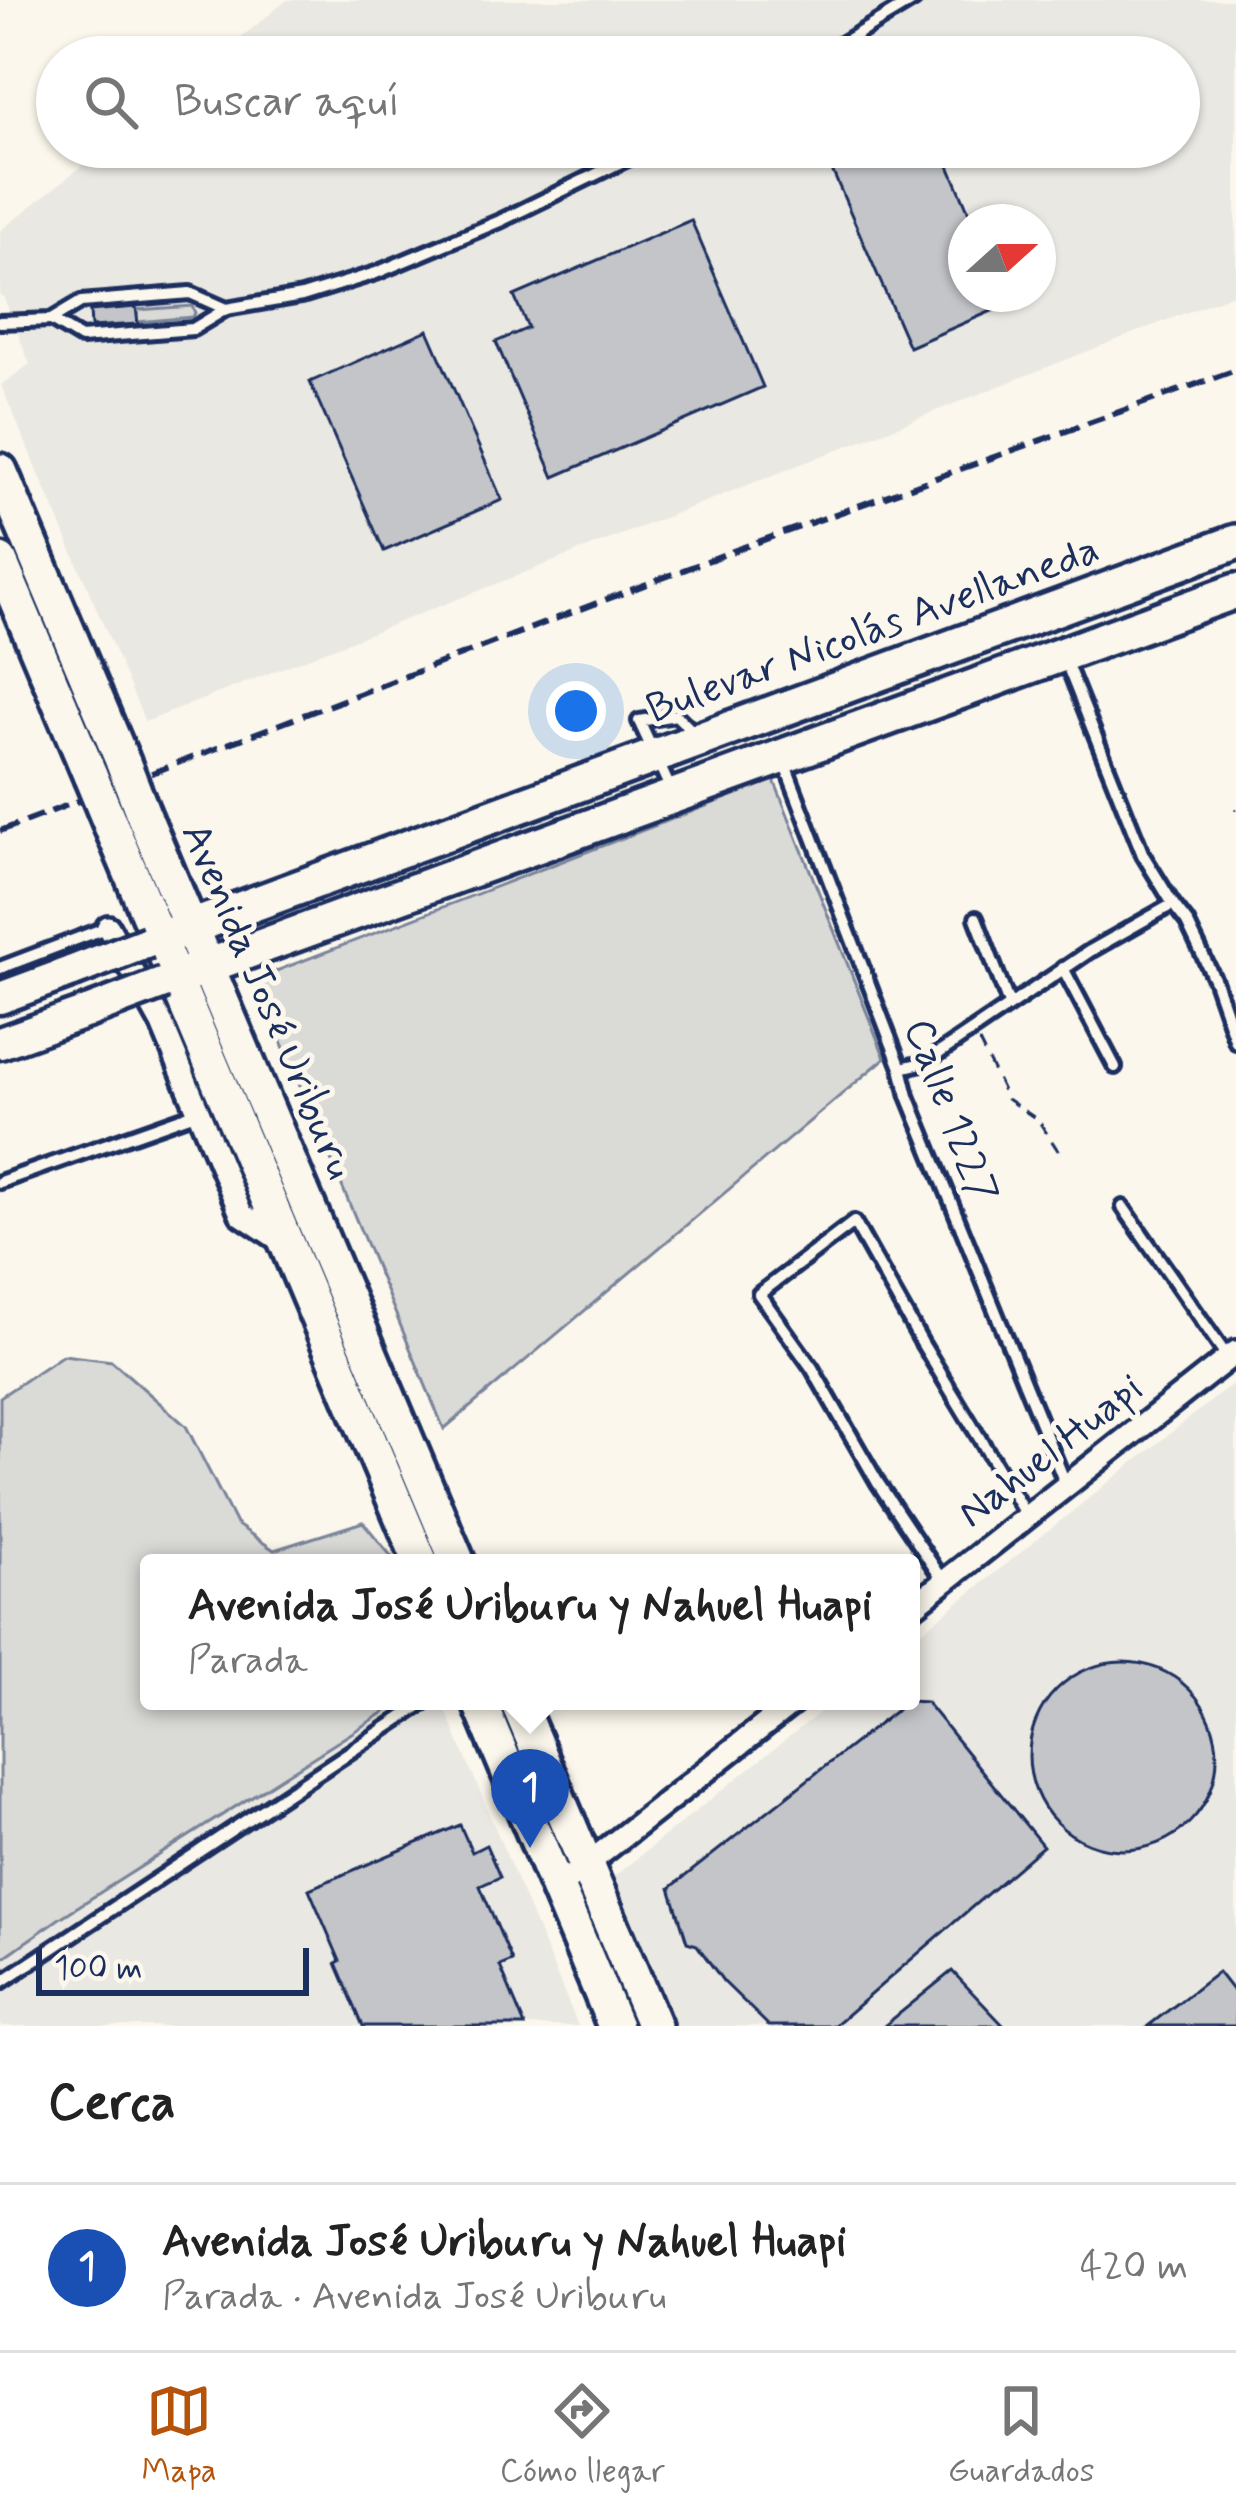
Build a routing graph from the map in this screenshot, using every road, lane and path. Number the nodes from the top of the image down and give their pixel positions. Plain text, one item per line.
1 (914, 0) edge
2 (854, 36) edge
3 (609, 168) edge
4 (226, 309) junction
5 (51, 320) junction
6 (0, 322) edge
7 (0, 471) edge
8 (1236, 542) edge
9 (0, 561) edge
10 (1236, 591) edge
11 (1063, 654) junction
12 (656, 754) junction
13 (782, 757) junction
14 (673, 796) junction
15 (128, 821) junction
16 (1173, 904) junction
17 (976, 918) dead end
18 (108, 927) joint
19 (166, 936) junction
20 (0, 968) edge
21 (1064, 968) junction
22 (182, 976) junction
23 (0, 998) edge
24 (1009, 1004) junction
25 (972, 1030) junction
26 (1236, 1042) edge
27 (0, 1043) edge
28 (1115, 1067) dead end
29 (902, 1068) junction
30 (198, 1112) junction
31 (1059, 1152) dead end
32 (0, 1182) edge
33 (1123, 1207) dead end
34 (287, 1245) junction
35 (1232, 1355) edge
36 (1066, 1486) junction
37 (1027, 1517) junction
38 (417, 1554) edge
39 (454, 1554) edge
40 (944, 1582) junction
41 (920, 1601) edge
42 (413, 1710) edge
43 (483, 1710) edge
44 (521, 1710) edge
45 (784, 1710) edge
46 (586, 1867) junction
47 (557, 1888) junction
48 (0, 1983) edge
49 (616, 2026) edge
50 (654, 2026) edge

1 - 2 lane
3 - 4 lane
4 - 5 lane
4 - 5 lane
5 - 6 lane
7 - 15 main road, Avenida José Uriburu, bridge
8 - 12 main road, Bulevar Nicolás Avellaneda
9 - 15 main road, Avenida José Uriburu, bridge
10 - 11 main road
11 - 13 main road
11 - 16 lane
12 - 14 lane
12 - 19 main road, Bulevar Nicolás Avellaneda
13 - 14 main road
13 - 29 lane, Calle 1227
14 - 22 main road
15 - 19 main road, Avenida José Uriburu
16 - 21 lane
16 - 26 lane
17 - 24 lane
18 - 20 lane
18 - 30 street
19 - 22 main road, Avenida José Uriburu
19 - 23 main road, Bulevar Nicolás Avellaneda, bridge
21 - 24 lane
21 - 28 lane
22 - 27 main road, bridge
22 - 34 main road, Avenida José Uriburu
22 - 39 main road, Avenida José Uriburu
24 - 25 lane
25 - 29 lane
25 - 31 path
29 - 36 lane, Calle 1227
30 - 32 lane
30 - 34 street
33 - 35 lane
34 - 38 main road, Avenida José Uriburu
35 - 36 street, Nahuel Huapi
36 - 37 street, Nahuel Huapi
37 - 40 street, Nahuel Huapi
37 - 40 lane
40 - 41 street, Nahuel Huapi
42 - 48 lane
43 - 47 main road
44 - 46 main road
45 - 46 street
46 - 47 street
46 - 50 main road
47 - 49 main road

